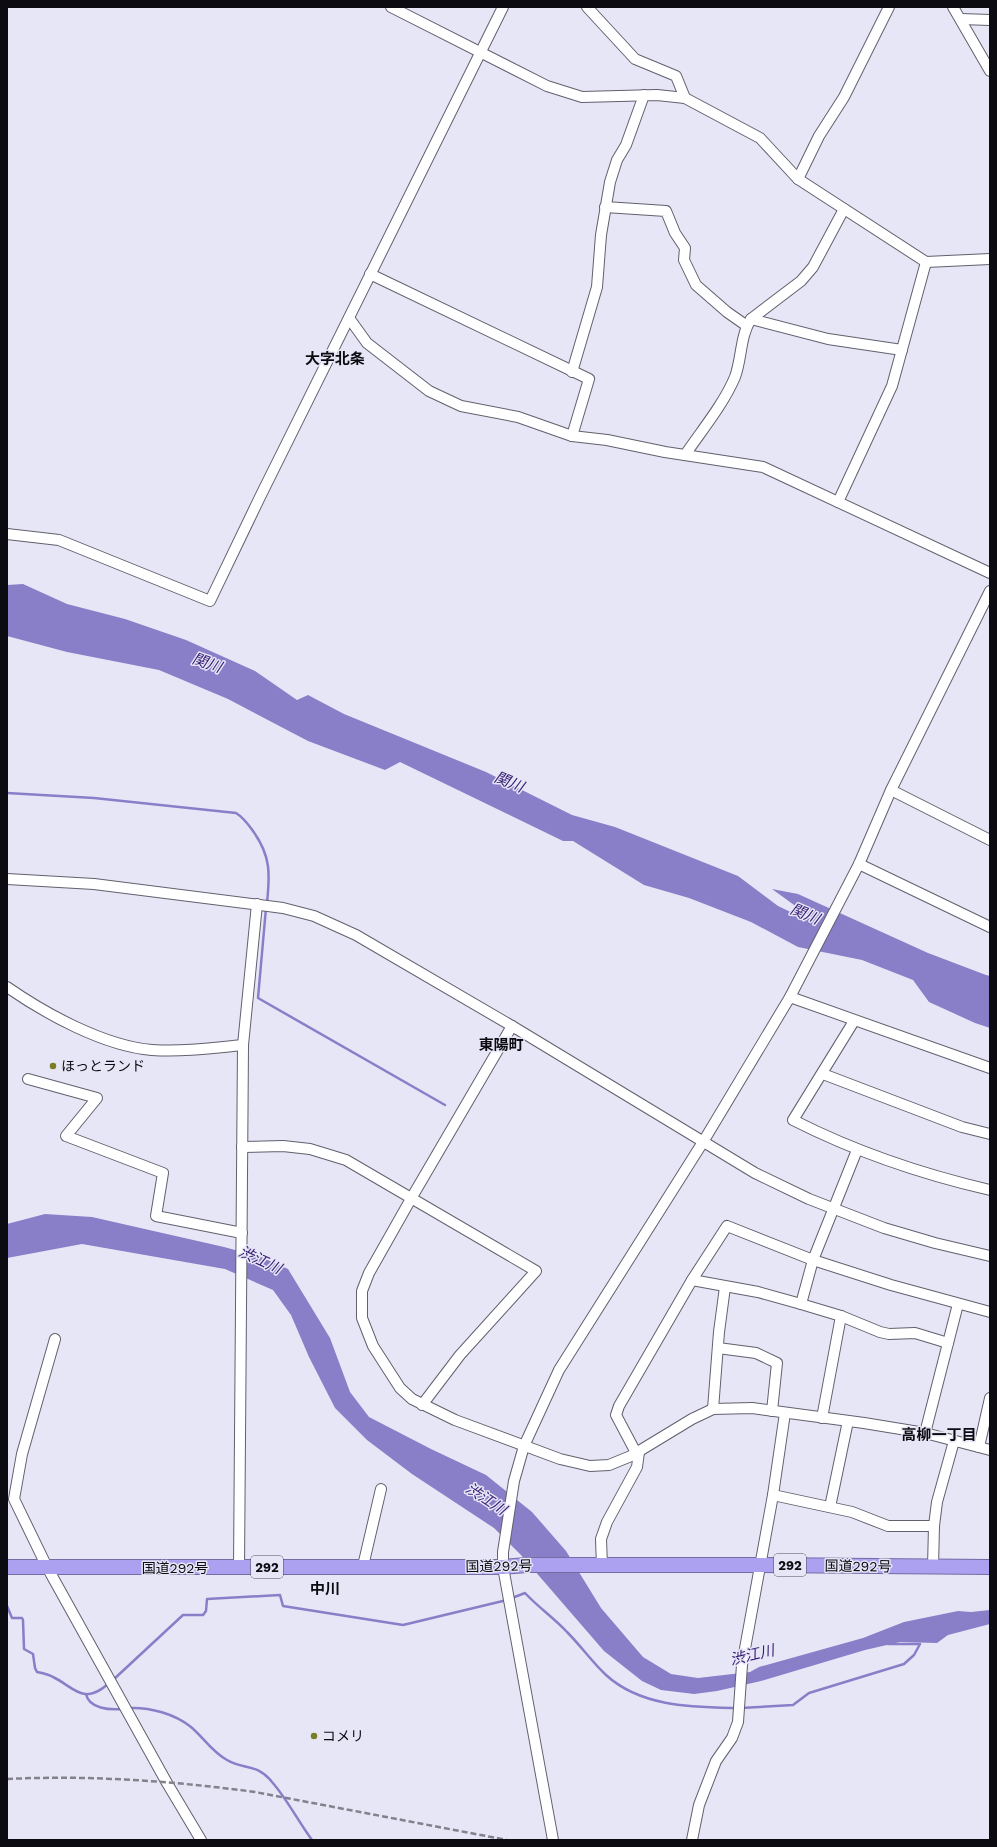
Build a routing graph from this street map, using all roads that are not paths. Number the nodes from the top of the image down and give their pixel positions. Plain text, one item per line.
1 (391, 7) edge
2 (503, 7) edge
3 (587, 7) edge
4 (889, 7) edge
5 (953, 7) edge
6 (961, 19) junction
7 (990, 20) edge
8 (481, 52) junction
9 (990, 71) edge
10 (644, 95) junction
11 (685, 98) junction
12 (798, 179) junction
13 (605, 206) junction
14 (844, 209) junction
15 (989, 260) edge
16 (926, 262) junction
17 (370, 274) junction
18 (349, 318) junction
19 (749, 322) junction
20 (902, 350) junction
21 (572, 372) junction
22 (572, 436) junction
23 (685, 455) junction
24 (838, 502) junction
25 (7, 534) edge
26 (990, 573) edge
27 (990, 591) edge
28 (891, 790) junction
29 (990, 840) edge
30 (859, 864) junction
31 (7, 879) edge
32 (257, 904) junction
33 (990, 927) edge
34 (7, 987) edge
35 (791, 994) junction
36 (854, 1021) junction
37 (512, 1026) junction
38 (243, 1046) junction
39 (990, 1068) edge
40 (823, 1074) junction
41 (28, 1079) dead end
42 (990, 1134) edge
43 (703, 1142) junction
44 (242, 1146) junction
45 (857, 1150) junction
46 (990, 1190) edge
47 (412, 1197) junction
48 (833, 1209) junction
49 (242, 1233) junction
50 (990, 1256) edge
51 (813, 1260) junction
52 (692, 1280) junction
53 (725, 1287) junction
54 (801, 1304) junction
55 (958, 1304) junction
56 (990, 1312) edge
57 (841, 1316) junction
58 (55, 1339) dead end
59 (948, 1343) junction
60 (718, 1348) junction
61 (990, 1398) edge
62 (422, 1405) junction
63 (712, 1409) junction
64 (772, 1411) junction
65 (785, 1413) junction
66 (822, 1418) junction
67 (848, 1421) junction
68 (925, 1433) junction
69 (954, 1441) junction
70 (524, 1446) junction
71 (979, 1447) junction
72 (990, 1450) edge
73 (639, 1452) junction
74 (380, 1489) dead end
75 (773, 1495) junction
76 (11, 1498) edge
77 (830, 1507) junction
78 (934, 1526) junction
79 (759, 1565) junction
80 (363, 1566) junction
81 (596, 1566) junction
82 (7, 1567) edge
83 (47, 1567) junction
84 (933, 1567) junction
85 (990, 1567) edge
86 (239, 1568) junction
87 (503, 1568) junction
88 (201, 1840) edge
89 (553, 1840) edge
90 (692, 1840) edge

1 - 8 street
2 - 8 street
3 - 11 street
4 - 12 street
5 - 6 street
6 - 7 street
6 - 9 street
8 - 10 street
8 - 17 street
10 - 11 street
10 - 13 street
11 - 12 street
12 - 14 street
13 - 19 street
13 - 21 street
14 - 16 street
14 - 19 street
15 - 16 street
16 - 20 street
17 - 18 street
17 - 21 street
18 - 22 street
18 - 25 street
19 - 20 street
19 - 23 street
20 - 24 street
21 - 22 street
22 - 23 street
23 - 24 street
24 - 26 street
27 - 28 street
28 - 29 street
28 - 30 street
30 - 33 street
30 - 35 street
31 - 32 street
32 - 37 street
32 - 38 street
34 - 38 street
35 - 36 street
35 - 43 street
36 - 39 street
36 - 40 street
37 - 43 street
37 - 47 street
38 - 44 street
40 - 42 street
40 - 45 street
41 - 49 street
43 - 48 street
43 - 70 street
44 - 47 street
44 - 49 street
45 - 46 street
45 - 48 street
47 - 62 street
47 - 62 street
48 - 50 street
48 - 51 street
49 - 86 street
51 - 52 street
51 - 54 street
51 - 55 street
52 - 53 street
52 - 73 street
53 - 54 street
53 - 60 street
54 - 57 street
55 - 56 street
55 - 59 street
57 - 59 street
57 - 66 street
58 - 76 street
59 - 68 street
60 - 63 street
60 - 64 street
61 - 71 street
62 - 70 street
63 - 64 street
63 - 73 street
64 - 65 street
65 - 66 street
65 - 75 street
66 - 67 street
67 - 68 street
67 - 77 street
68 - 69 street
69 - 71 street
69 - 78 street
70 - 73 street
70 - 87 street
71 - 72 street
73 - 81 street
74 - 80 street
75 - 77 street
75 - 79 street
76 - 83 street
77 - 78 street
78 - 84 street
79 - 81 highway, 国道292号 / 292
79 - 84 highway, 国道292号 / 292
79 - 90 street
80 - 86 highway, 国道292号 / 292
80 - 87 highway, 国道292号 / 292
81 - 87 highway, 国道292号 / 292
82 - 83 highway, 国道292号 / 292
83 - 86 highway, 国道292号 / 292
83 - 88 street
84 - 85 highway, 国道292号 / 292
87 - 89 street

